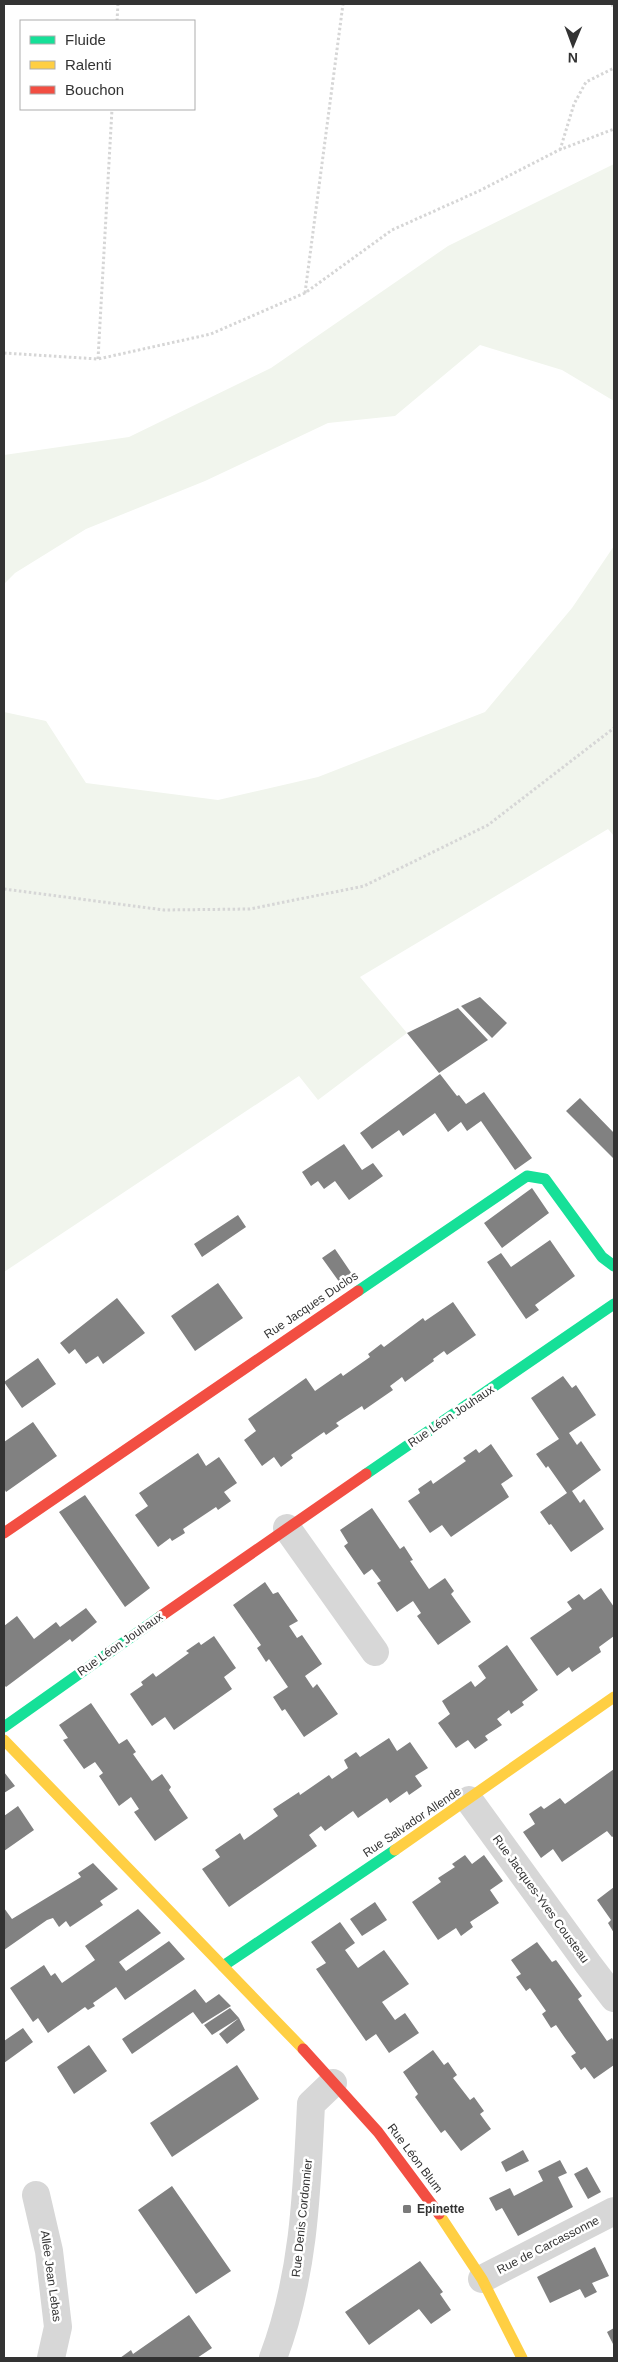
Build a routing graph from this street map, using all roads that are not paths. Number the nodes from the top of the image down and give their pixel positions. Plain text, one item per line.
1 (614, 1266) edge
2 (614, 1304) edge
3 (287, 1528) junction
4 (4, 1533) edge
5 (375, 1652) dead end
6 (614, 1697) edge
7 (4, 1727) edge
8 (4, 1740) edge
9 (469, 1800) junction
10 (223, 1966) junction
11 (614, 1998) edge
12 (332, 2083) junction
13 (36, 2195) dead end
14 (614, 2211) edge
15 (482, 2279) junction
16 (51, 2358) edge
17 (273, 2358) edge
18 (522, 2358) edge

1 - 4 street, Rue Jacques Duclos
2 - 3 street, Rue Léon Jouhaux
3 - 5 street
3 - 7 street, Rue Léon Jouhaux
6 - 9 street, Rue Salvador Allende
8 - 10 street, Rue Léon Blum
9 - 10 street, Rue Salvador Allende
9 - 11 street, Rue Jacques-Yves Cousteau
10 - 12 street, Rue Léon Blum
12 - 15 street, Rue Léon Blum
12 - 17 street, Rue Denis Cordonnier
13 - 16 street, Allée Jean Lebas
14 - 15 street, Rue de Carcassonne
15 - 18 street, Rue Léon Blum

